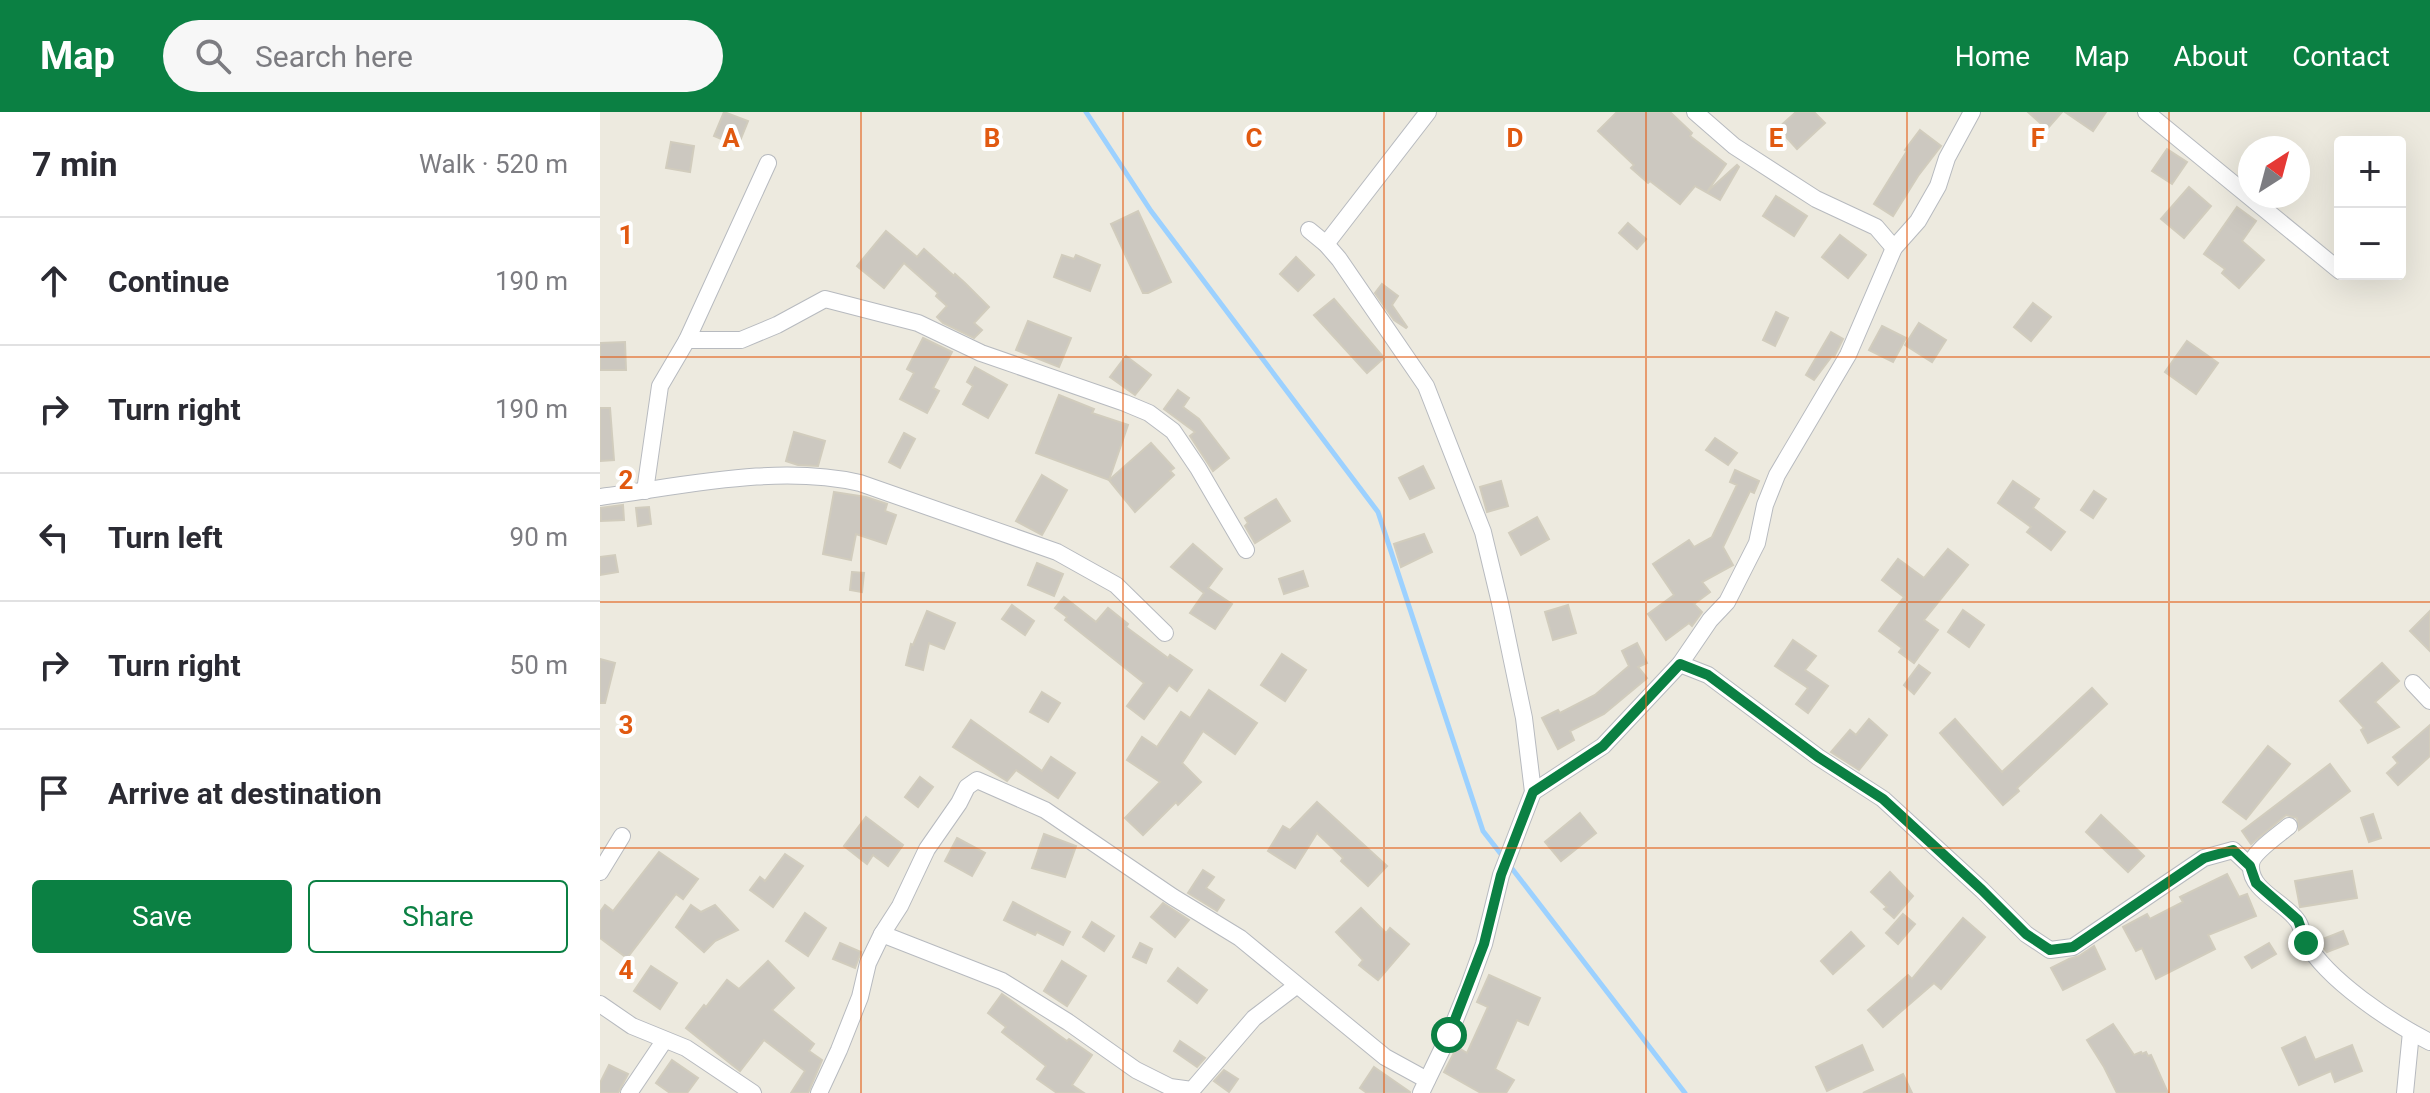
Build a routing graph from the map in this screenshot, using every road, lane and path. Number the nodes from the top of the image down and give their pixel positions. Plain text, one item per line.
1 (1428, 112) edge
2 (1695, 112) edge
3 (1972, 112) edge
4 (2146, 112) edge
5 (768, 163) dead end
6 (1309, 230) dead end
7 (1326, 244) junction
8 (1894, 248) junction
9 (2334, 266) edge
10 (687, 340) junction
11 (645, 491) junction
12 (600, 497) edge
13 (1246, 550) dead end
14 (1165, 633) dead end
15 (1680, 664) junction
16 (2413, 683) dead end
17 (2430, 701) edge
18 (1533, 792) junction
19 (2289, 826) dead end
20 (622, 836) dead end
21 (2250, 866) junction
22 (600, 872) edge
23 (882, 934) junction
24 (1296, 986) junction
25 (600, 1004) edge
26 (2411, 1032) junction
27 (664, 1041) junction
28 (2430, 1042) edge
29 (1424, 1086) edge
30 (1199, 1091) edge
31 (629, 1093) edge
32 (753, 1093) edge
33 (819, 1093) edge
34 (2405, 1093) edge

1 - 7 street
2 - 8 street
3 - 8 street
4 - 9 street
5 - 10 street
6 - 7 street
7 - 18 street
8 - 15 street
10 - 11 street
10 - 13 street
11 - 12 street
11 - 14 street
15 - 18 street
15 - 21 street
16 - 17 street
18 - 29 street
19 - 21 street
20 - 22 street
21 - 26 street
23 - 24 street
23 - 30 street
23 - 33 street
24 - 29 street
24 - 30 street
25 - 27 street
26 - 28 street
26 - 34 street
27 - 31 street
27 - 32 street

